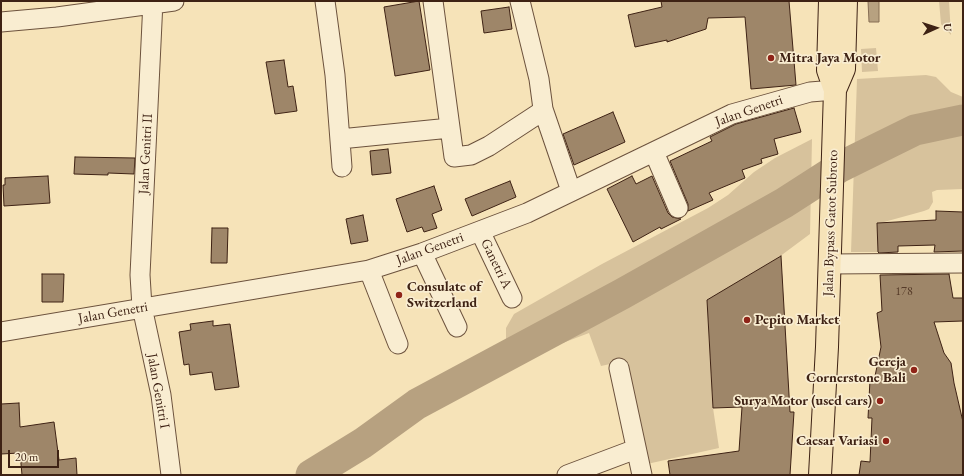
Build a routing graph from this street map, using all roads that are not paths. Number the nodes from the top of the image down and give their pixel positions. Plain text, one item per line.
1 (174, 1) edge
2 (326, 1) edge
3 (433, 1) edge
4 (520, 1) edge
5 (830, 1) edge
6 (846, 1) edge
7 (153, 2) edge
8 (1, 22) edge
9 (835, 101) junction
10 (543, 109) junction
11 (450, 128) junction
12 (340, 139) junction
13 (654, 152) junction
14 (342, 167) dead end
15 (571, 191) junction
16 (678, 208) dead end
17 (152, 210) dead end
18 (480, 231) junction
19 (422, 254) junction
20 (830, 257) junction
21 (963, 262) edge
22 (368, 270) junction
23 (512, 298) dead end
24 (147, 307) junction
25 (457, 327) dead end
26 (1, 332) edge
27 (398, 344) dead end
28 (619, 368) dead end
29 (636, 449) junction
30 (171, 475) edge
31 (567, 475) edge
32 (642, 475) edge
33 (820, 475) edge

1 - 7 street
2 - 12 street
3 - 11 street
4 - 10 street
5 - 9 highway, Jalan Bypass Gatot Subroto
6 - 9 highway, Jalan Bypass Gatot Subroto
7 - 8 street
7 - 24 street, Jalan Genitri II
9 - 13 street, Jalan Genetri
9 - 20 highway, Jalan Bypass Gatot Subroto
10 - 11 street
10 - 15 street
11 - 12 street
12 - 14 street
13 - 15 street, Jalan Genetri
13 - 16 street
15 - 18 street, Jalan Genetri
17 - 24 street
18 - 19 street, Jalan Genetri
18 - 23 street, Ganetri A
19 - 22 street, Jalan Genetri
19 - 25 street
20 - 21 street
20 - 33 highway, Jalan Bypass Gatot Subroto
22 - 24 street, Jalan Genetri
22 - 27 street
24 - 26 street, Jalan Genetri
24 - 30 street, Jalan Genitri I
28 - 29 street
29 - 31 street
29 - 32 street

